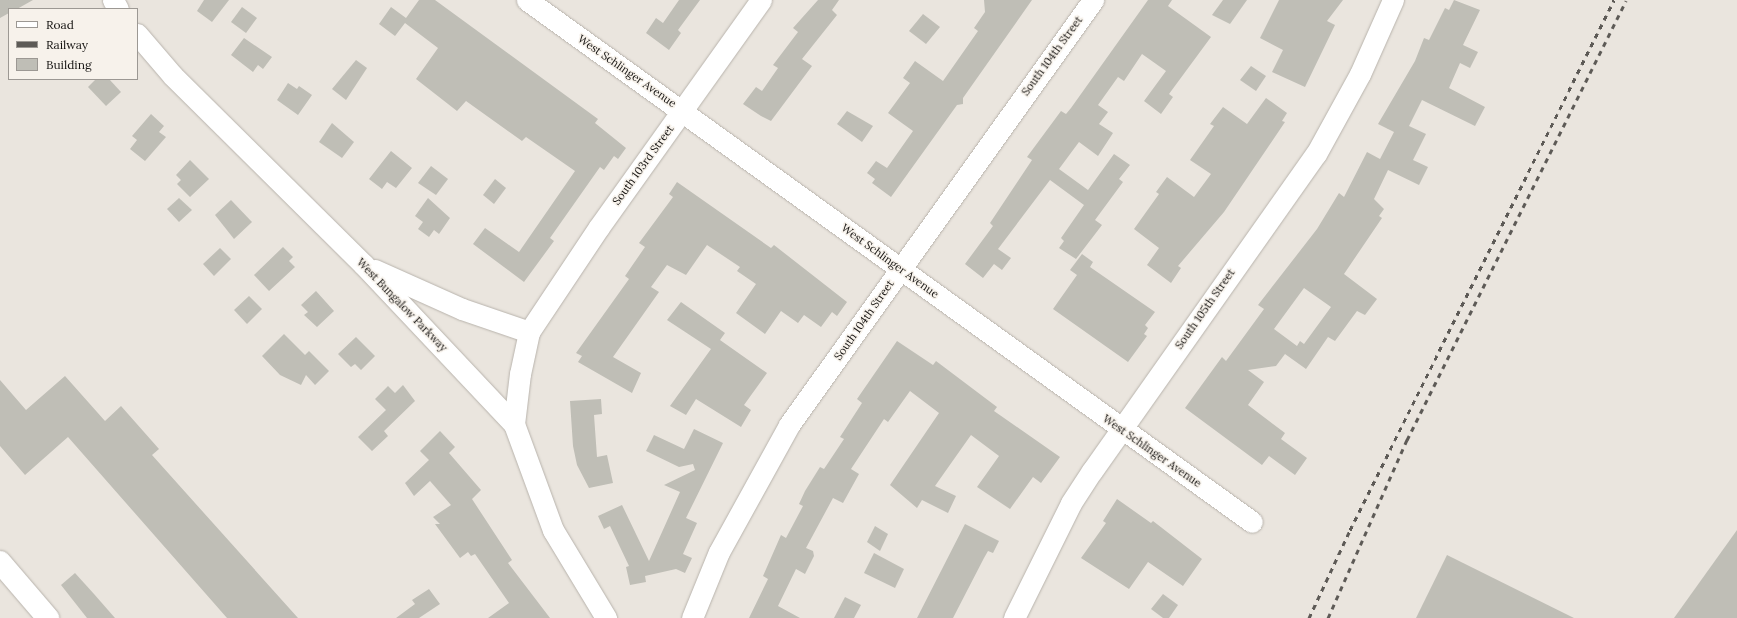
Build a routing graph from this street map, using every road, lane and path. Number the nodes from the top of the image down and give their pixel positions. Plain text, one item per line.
1 (527, 0) edge
2 (761, 0) edge
3 (1093, 0) edge
4 (1393, 0) edge
5 (138, 35) edge
6 (683, 110) junction
7 (363, 264) junction
8 (900, 269) junction
9 (529, 332) junction
10 (514, 424) junction
11 (1121, 428) junction
12 (1252, 522) dead end
13 (0, 562) edge
14 (48, 618) edge
15 (606, 618) edge
16 (692, 618) edge
17 (1014, 618) edge

1 - 6 street, West Schlinger Avenue
2 - 6 street, South 103rd Street
3 - 8 street, South 104th Street
4 - 11 street, South 105th Street
5 - 7 street, West Bungalow Parkway
6 - 8 street, West Schlinger Avenue
6 - 9 street, South 103rd Street
7 - 9 street
7 - 10 street, West Bungalow Parkway
8 - 11 street, West Schlinger Avenue
8 - 16 street, South 104th Street
9 - 10 street, South 103rd Street
10 - 15 street, West Bungalow Parkway
11 - 12 street, West Schlinger Avenue
11 - 17 street, South 105th Street
13 - 14 highway

